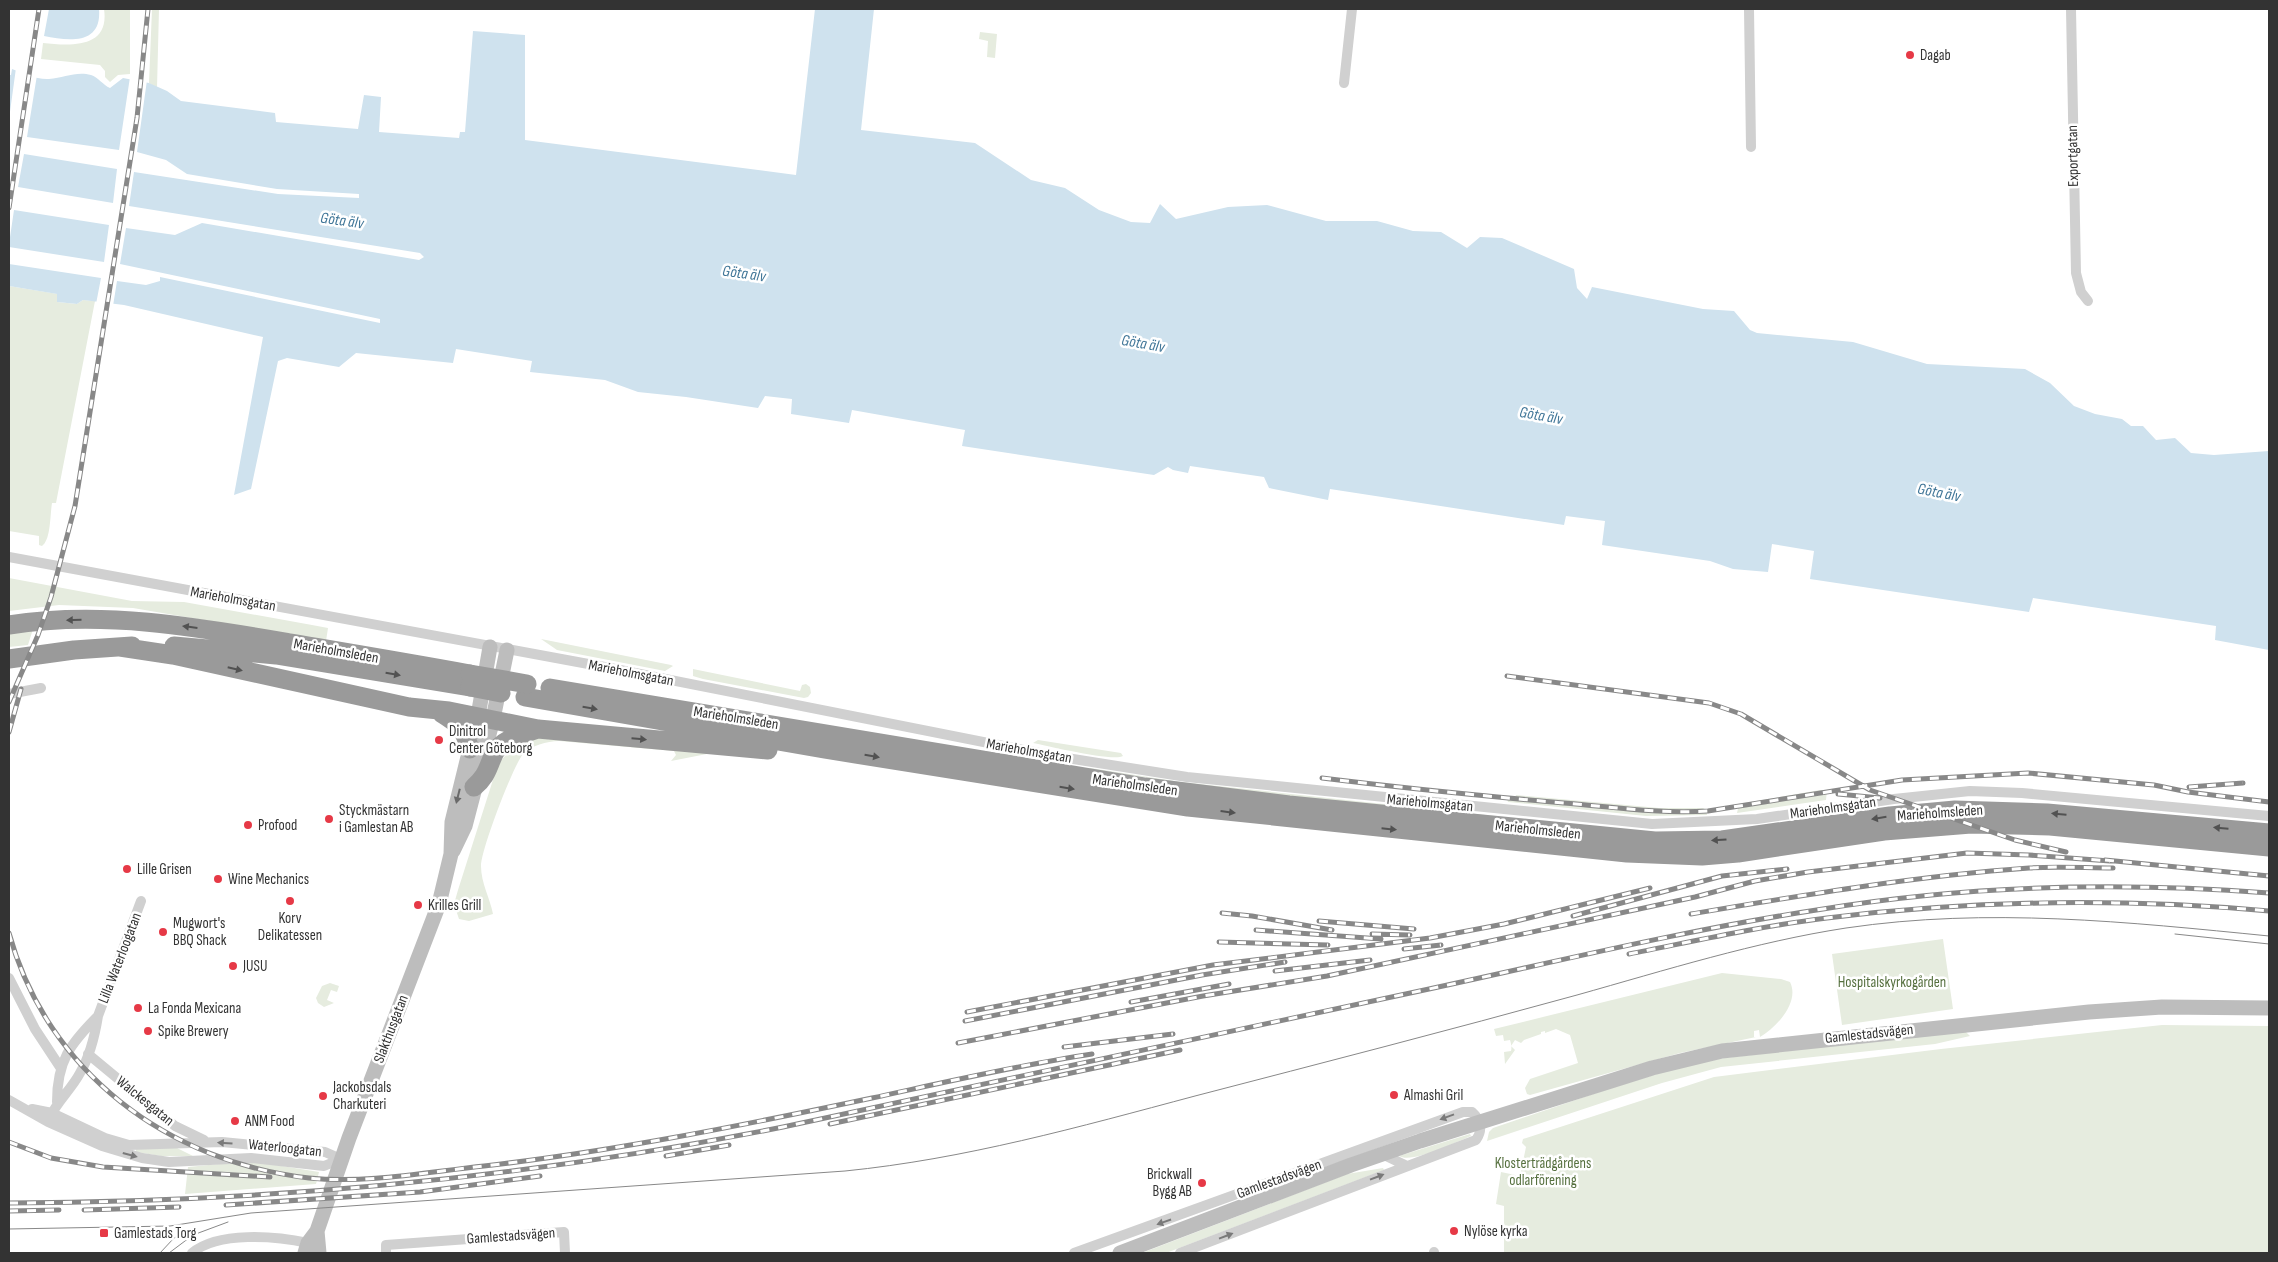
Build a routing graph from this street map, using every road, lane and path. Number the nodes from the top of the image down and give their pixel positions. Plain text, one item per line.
1 (1352, 9) edge
2 (1749, 9) edge
3 (2071, 9) edge
4 (1344, 83) dead end
5 (1751, 147) dead end
6 (2088, 301) dead end
7 (9, 557) edge
8 (9, 622) edge
9 (34, 622) junction
10 (9, 625) edge
11 (120, 647) junction
12 (490, 647) junction
13 (74, 650) junction
14 (506, 650) junction
15 (9, 653) edge
16 (9, 659) edge
17 (470, 681) junction
18 (41, 688) dead end
19 (526, 691) junction
20 (9, 694) edge
21 (438, 711) junction
22 (485, 718) junction
23 (538, 729) junction
24 (470, 749) junction
25 (824, 749) junction
26 (474, 787) junction
27 (2269, 816) edge
28 (2269, 833) edge
29 (2269, 847) edge
30 (451, 854) junction
31 (141, 901) dead end
32 (9, 978) edge
33 (2269, 1008) edge
34 (98, 1016) junction
35 (88, 1054) junction
36 (60, 1067) junction
37 (9, 1100) edge
38 (57, 1102) junction
39 (50, 1117) junction
40 (1479, 1122) junction
41 (207, 1142) junction
42 (1382, 1154) junction
43 (341, 1159) junction
44 (1407, 1166) junction
45 (311, 1250) edge
46 (192, 1253) edge
47 (386, 1253) edge
48 (565, 1253) edge
49 (1074, 1253) edge
50 (1120, 1253) edge
51 (1180, 1253) edge

1 - 4 street
2 - 5 street
3 - 6 street, Exportgatan
7 - 12 street, Marieholmsgatan
8 - 9 highway
9 - 10 highway, Marieholmsleden
17 -> 9 highway, Marieholmsleden
11 - 13 highway, Marieholmsleden
11 -> 17 highway, Marieholmsleden
11 -> 21 highway
12 - 14 street, Marieholmsgatan
12 - 22 street, Slakthusgatan
13 - 15 highway
13 - 16 highway, Marieholmsleden
14 - 22 street, Slakthusgatan
14 - 27 street, Marieholmsgatan
17 - 19 highway, Marieholmsleden, bridge
18 - 20 street
19 -> 25 highway, Marieholmsleden
28 -> 19 highway, Marieholmsleden
21 - 22 highway
21 - 24 highway
22 - 23 highway
22 - 24 street, Slakthusgatan
22 - 26 street, Slakthusgatan
23 -> 25 highway
23 - 26 highway
24 -> 30 street, Slakthusgatan
25 -> 29 highway, Marieholmsleden
26 - 30 street, Slakthusgatan
30 - 43 street, Slakthusgatan
31 - 34 street, Lilla Waterloogatan
32 - 36 street
33 - 40 street, Gamlestadsvägen
34 - 35 street, Lilla Waterloogatan
34 - 36 street, Lilla Waterloogatan
35 - 38 street, Lilla Waterloogatan
35 - 41 street, Walckesgatan
36 - 38 street, Lilla Waterloogatan
37 - 39 street, Waterloogatan
38 - 39 street, Lilla Waterloogatan
39 - 41 street, Waterloogatan
39 -> 43 street, Waterloogatan
40 - 42 street, Gamlestadsvägen
40 - 44 street
40 -> 49 street, Gamlestadsvägen
43 -> 41 street, Waterloogatan
42 - 44 street
42 - 50 street, Gamlestadsvägen
43 - 45 street, Slakthusgatan
51 -> 44 street
45 - 46 street
47 - 48 street, Gamlestadsvägen

